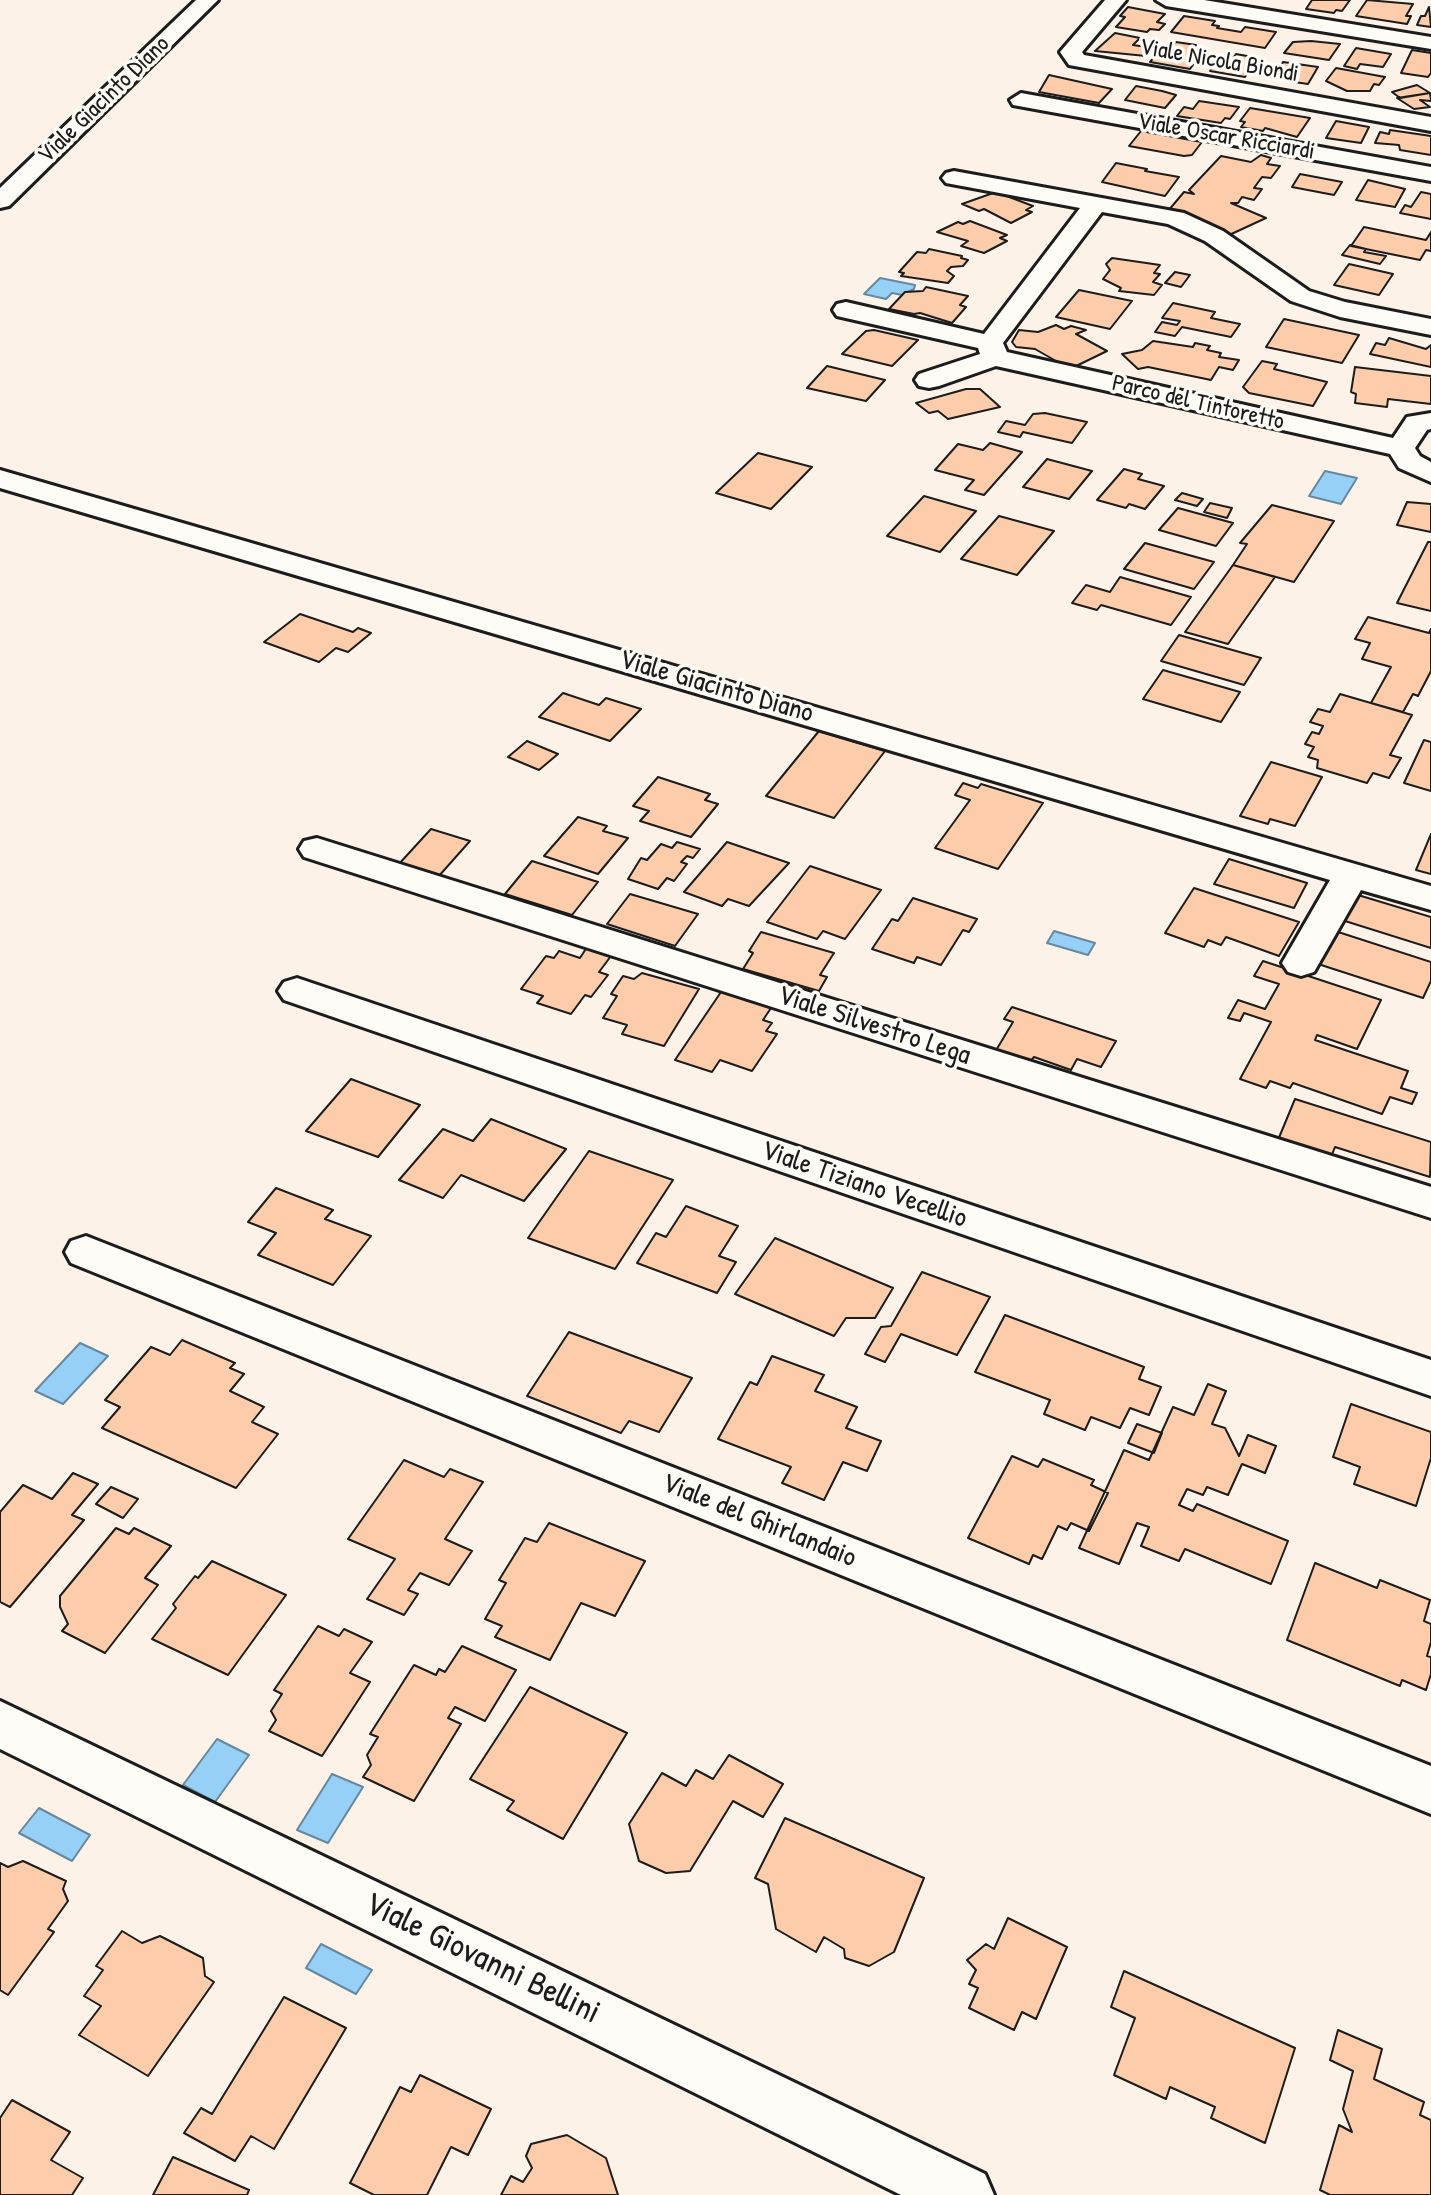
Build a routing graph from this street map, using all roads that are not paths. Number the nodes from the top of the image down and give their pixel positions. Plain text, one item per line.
1 (208, 0) edge
2 (1116, 0) edge
3 (1166, 0) edge
4 (1431, 43) edge
5 (1021, 100) dead end
6 (1431, 124) edge
7 (1431, 174) edge
8 (954, 178) dead end
9 (0, 201) edge
10 (1096, 204) junction
11 (846, 310) dead end
12 (1431, 327) edge
13 (993, 350) junction
14 (929, 380) dead end
15 (1431, 421) edge
16 (1401, 448) junction
17 (1431, 473) edge
18 (0, 479) edge
19 (317, 849) dead end
20 (1352, 874) junction
21 (1431, 898) edge
22 (1301, 963) dead end
23 (297, 991) dead end
24 (1431, 1203) edge
25 (86, 1252) dead end
26 (1431, 1378) edge
27 (0, 1724) edge
28 (1431, 1790) edge
29 (964, 2195) edge

1 - 9 street, Viale Giacinto Diano
2 - 6 street, Viale Nicola Biondi
3 - 4 street
5 - 7 street, Viale Oscar Ricciardi
8 - 10 street
10 - 12 street
10 - 13 street
11 - 13 street, Parco del Tintoretto
13 - 14 street
13 - 16 street, Parco del Tintoretto
15 - 16 street
16 - 17 street, Parco del Tintoretto
18 - 20 street, Viale Giacinto Diano
19 - 24 street, Viale Silvestro Lega
20 - 21 street, Viale Giacinto Diano
20 - 22 street
23 - 26 street, Viale Tiziano Vecellio
25 - 28 street, Viale del Ghirlandaio
27 - 29 street, Viale Giovanni Bellini

